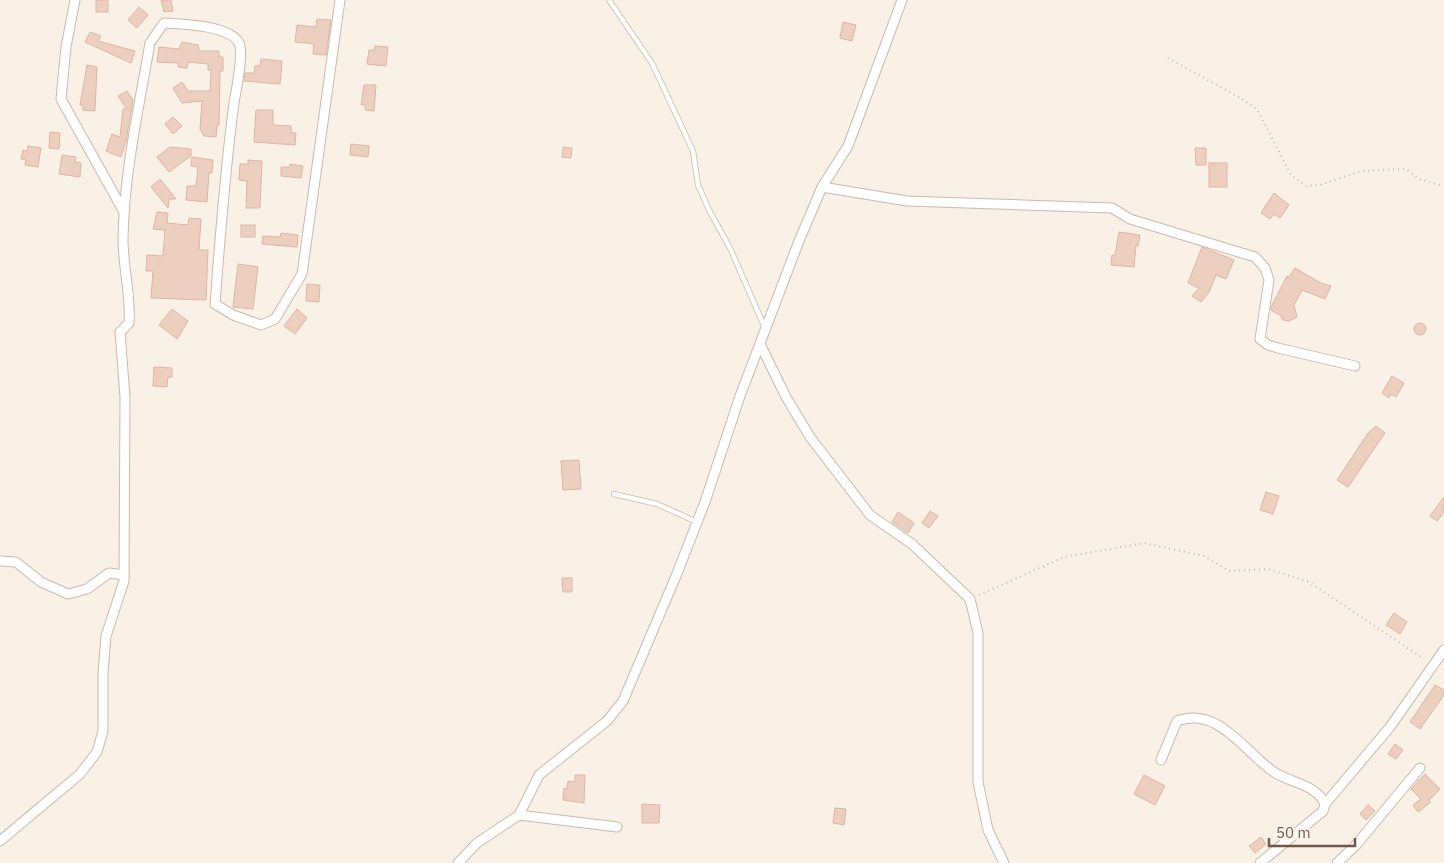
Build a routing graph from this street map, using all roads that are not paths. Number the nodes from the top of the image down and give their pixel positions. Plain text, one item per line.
1 (76, 0) edge
2 (340, 0) edge
3 (609, 0) edge
4 (902, 0) edge
5 (822, 187) junction
6 (124, 214) junction
7 (765, 330) junction
8 (760, 344) junction
9 (1356, 366) dead end
10 (614, 494) dead end
11 (697, 522) junction
12 (0, 561) edge
13 (124, 574) junction
14 (1444, 650) edge
15 (1161, 760) dead end
16 (1420, 768) dead end
17 (1325, 804) junction
18 (519, 815) junction
19 (617, 827) dead end
20 (0, 841) edge
21 (458, 863) edge
22 (1004, 863) edge
23 (1260, 863) edge
24 (1337, 863) edge

1 - 6 street
2 - 6 street
3 - 7 lane
4 - 5 street
5 - 7 street
5 - 9 street
6 - 13 street
7 - 8 street
8 - 11 street
8 - 22 street
10 - 11 lane
11 - 18 street
12 - 13 street
13 - 20 street
14 - 17 street
15 - 17 street
16 - 24 street
17 - 23 street
18 - 19 street
18 - 21 street

